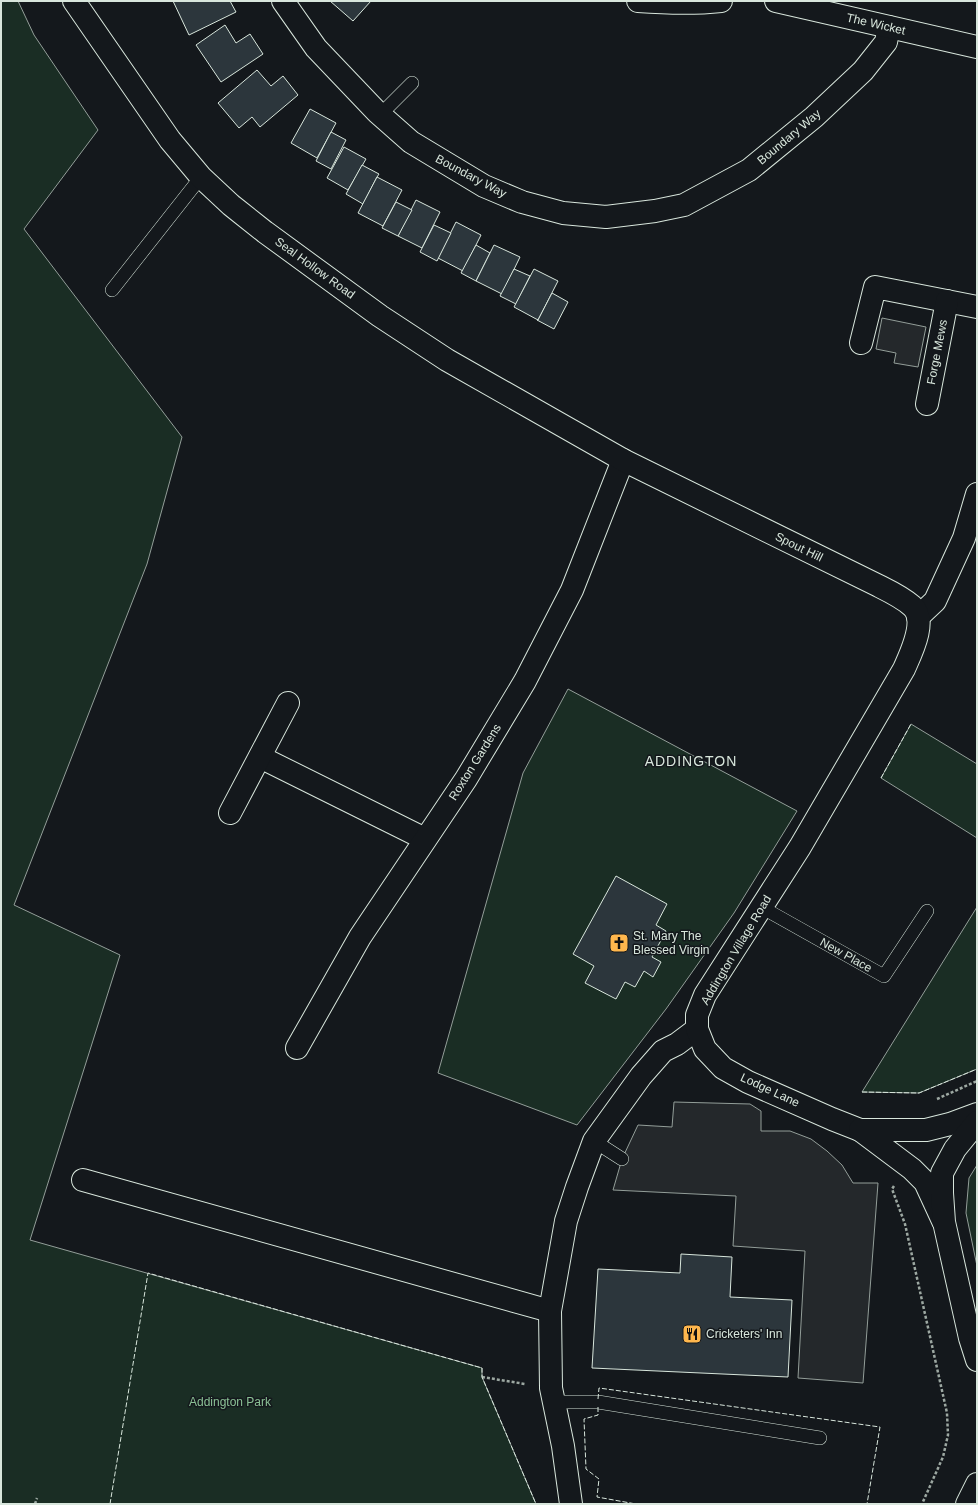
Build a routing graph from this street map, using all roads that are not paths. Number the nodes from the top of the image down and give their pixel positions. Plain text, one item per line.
1 (74, 1) edge
2 (283, 1) edge
3 (638, 1) edge
4 (721, 1) edge
5 (776, 1) edge
6 (889, 26) junction
7 (977, 47) edge
8 (412, 83) dead end
9 (380, 115) junction
10 (201, 176) junction
11 (112, 290) dead end
12 (947, 301) junction
13 (977, 307) edge
14 (862, 343) dead end
15 (927, 404) dead end
16 (623, 460) junction
17 (977, 494) edge
18 (970, 540) edge
19 (918, 616) junction
20 (288, 703) dead end
21 (260, 757) junction
22 (230, 813) dead end
23 (425, 839) junction
24 (761, 907) junction
25 (927, 911) dead end
26 (697, 1029) junction
27 (297, 1048) dead end
28 (977, 1114) edge
29 (977, 1122) edge
30 (860, 1130) junction
31 (594, 1141) junction
32 (622, 1159) dead end
33 (83, 1180) dead end
34 (944, 1222) junction
35 (550, 1311) junction
36 (977, 1360) edge
37 (553, 1395) junction
38 (820, 1438) dead end
39 (977, 1484) edge
40 (571, 1504) edge
41 (968, 1504) edge

1 - 10 street, Seal Hollow Road
2 - 9 street, Boundary Way
3 - 4 street
5 - 6 street, The Wicket
6 - 7 street, The Wicket
6 - 9 street, Boundary Way
8 - 9 lane
10 - 11 lane
10 - 16 street, Seal Hollow Road
12 - 13 street
12 - 14 street
12 - 15 street, Forge Mews
16 - 19 street, Spout Hill
16 - 23 street, Roxton Gardens
17 - 18 street
18 - 19 street
19 - 24 street, Addington Village Road
20 - 21 street
21 - 22 street
21 - 23 street
23 - 27 street, Roxton Gardens
24 - 25 lane, New Place
24 - 26 street, Addington Village Road
26 - 30 street, Lodge Lane
26 - 31 street
28 - 30 street, Lodge Lane
29 - 34 street
30 - 34 street, Lodge Lane
31 - 32 lane
31 - 35 street
33 - 35 street
34 - 36 street
35 - 37 street
37 - 38 lane
37 - 40 street
39 - 41 street

